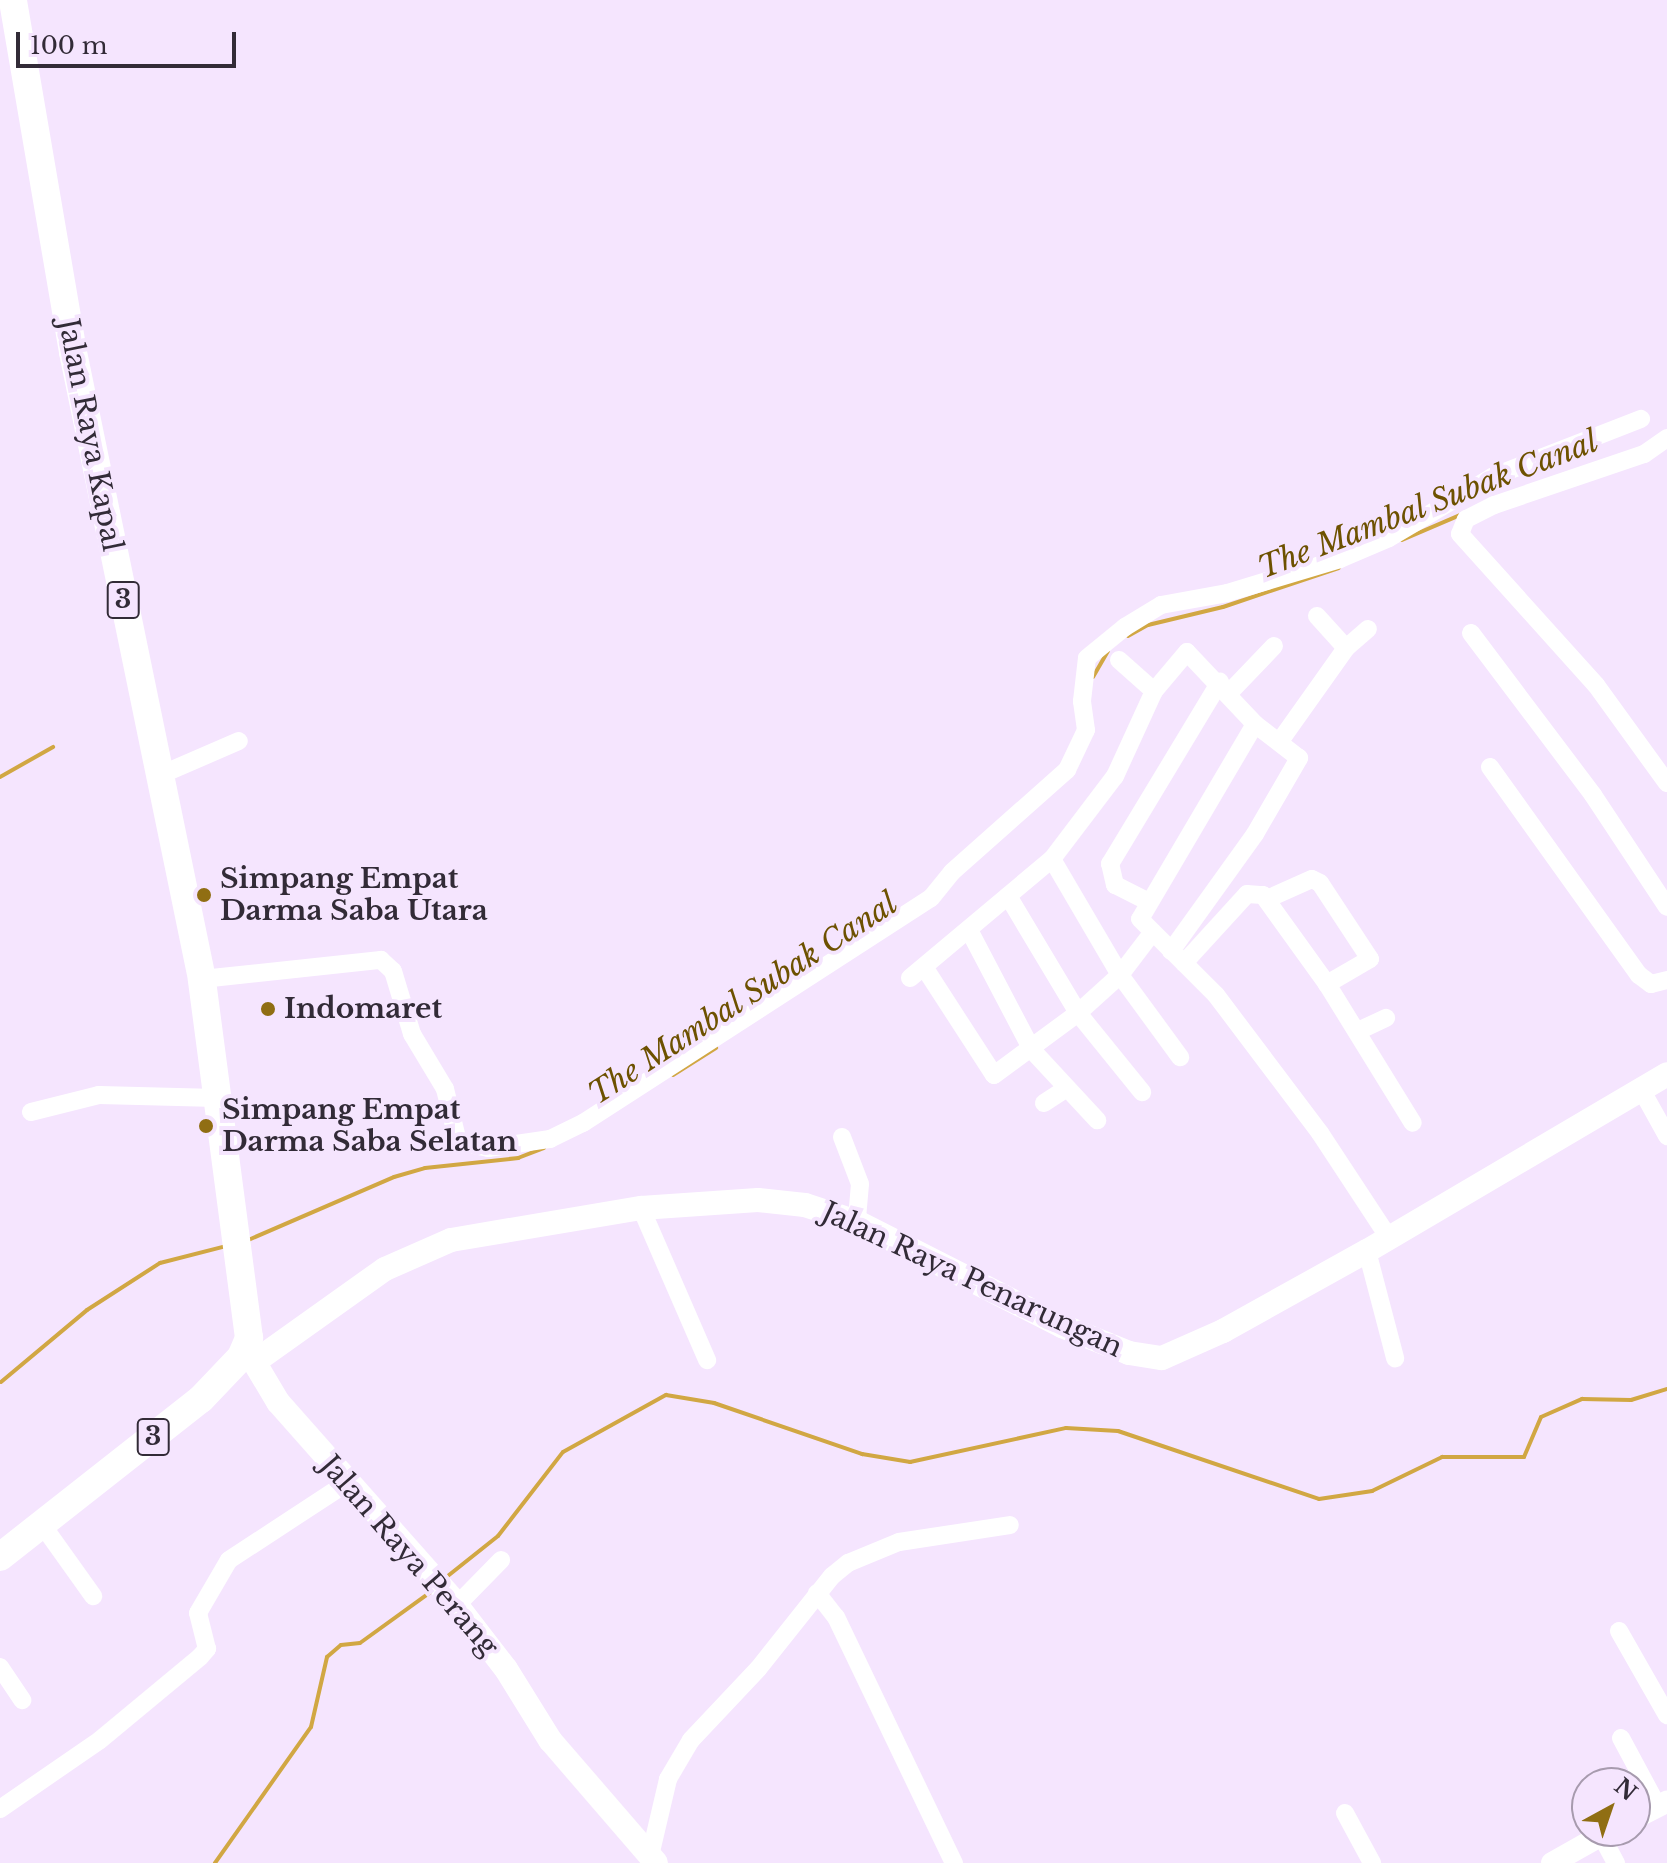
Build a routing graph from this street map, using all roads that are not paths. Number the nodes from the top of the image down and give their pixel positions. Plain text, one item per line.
1 (13, 0) edge
2 (1641, 419) dead end
3 (1667, 438) edge
4 (1535, 460) junction
5 (1546, 488) junction
6 (1317, 616) dead end
7 (1368, 629) dead end
8 (1471, 633) dead end
9 (1274, 646) dead end
10 (1346, 648) junction
11 (1119, 660) dead end
12 (1224, 688) junction
13 (1154, 691) junction
14 (1255, 724) junction
15 (239, 741) dead end
16 (1280, 741) junction
17 (1490, 767) dead end
18 (158, 776) junction
19 (1667, 783) edge
20 (1052, 859) junction
21 (1008, 896) junction
22 (1267, 899) junction
23 (1147, 901) junction
24 (1667, 907) edge
25 (969, 930) junction
26 (1152, 933) junction
27 (1178, 957) junction
28 (1120, 975) junction
29 (202, 979) junction
30 (1667, 980) edge
31 (1327, 984) junction
32 (1078, 1013) junction
33 (1386, 1018) dead end
34 (1358, 1031) junction
35 (1032, 1050) junction
36 (1180, 1057) dead end
37 (1667, 1074) edge
38 (1067, 1088) junction
39 (1641, 1089) junction
40 (1142, 1092) dead end
41 (217, 1098) junction
42 (1044, 1103) dead end
43 (31, 1112) dead end
44 (1097, 1120) dead end
45 (1413, 1123) dead end
46 (1667, 1136) edge
47 (842, 1137) dead end
48 (641, 1208) junction
49 (857, 1222) junction
50 (1376, 1246) junction
51 (247, 1358) junction
52 (1395, 1358) dead end
53 (707, 1360) dead end
54 (345, 1484) junction
55 (41, 1523) junction
56 (1010, 1525) dead end
57 (0, 1557) edge
58 (501, 1560) dead end
59 (817, 1593) junction
60 (93, 1596) dead end
61 (454, 1602) junction
62 (1619, 1631) dead end
63 (0, 1667) edge
64 (22, 1700) dead end
65 (1667, 1715) edge
66 (1621, 1738) dead end
67 (1662, 1804) edge
68 (0, 1809) edge
69 (1345, 1813) dead end
70 (1580, 1847) edge
71 (653, 1860) edge
72 (954, 1863) edge
73 (1372, 1863) edge
74 (1552, 1863) edge

1 - 18 highway, Jalan Raya Kapal / 3
2 - 4 street
3 - 5 street
4 - 5 street
4 - 29 street
5 - 19 street
6 - 10 street
7 - 10 street
8 - 24 street
9 - 12 street
10 - 16 street
11 - 13 street
12 - 13 street
12 - 14 street
12 - 23 street
13 - 20 street
14 - 16 street
14 - 23 street
15 - 18 street
16 - 27 street
17 - 30 street
18 - 29 highway, Jalan Raya Kapal / 3
20 - 21 street
20 - 28 street
21 - 25 street
21 - 32 street
22 - 27 street
22 - 31 street
22 - 31 street
23 - 26 street
25 - 35 street
25 - 35 street
26 - 27 street
26 - 28 street
27 - 50 street
28 - 32 street
28 - 36 street
29 - 41 highway, Jalan Raya Kapal / 3
31 - 34 street
32 - 35 street
32 - 40 street
33 - 34 street
34 - 45 street
35 - 38 street
37 - 39 main road, Jalan Raya Penarungan
38 - 42 street
38 - 44 street
39 - 46 street
39 - 50 main road, Jalan Raya Penarungan
41 - 43 street
41 - 51 highway, Jalan Raya Kapal / 3
47 - 49 street
48 - 49 main road, Jalan Raya Penarungan
48 - 51 main road, Jalan Raya Penarungan
48 - 53 street
49 - 50 main road, Jalan Raya Penarungan
50 - 52 street
51 - 54 main road, Jalan Raya Perang
51 - 55 highway, 3
54 - 61 main road, Jalan Raya Perang
54 - 68 street
55 - 57 highway, 3
55 - 60 street
56 - 59 street
58 - 61 street
59 - 71 street
59 - 72 street
61 - 71 main road, Jalan Raya Perang
62 - 65 street
63 - 64 street
66 - 67 street
69 - 73 street
70 - 74 street

